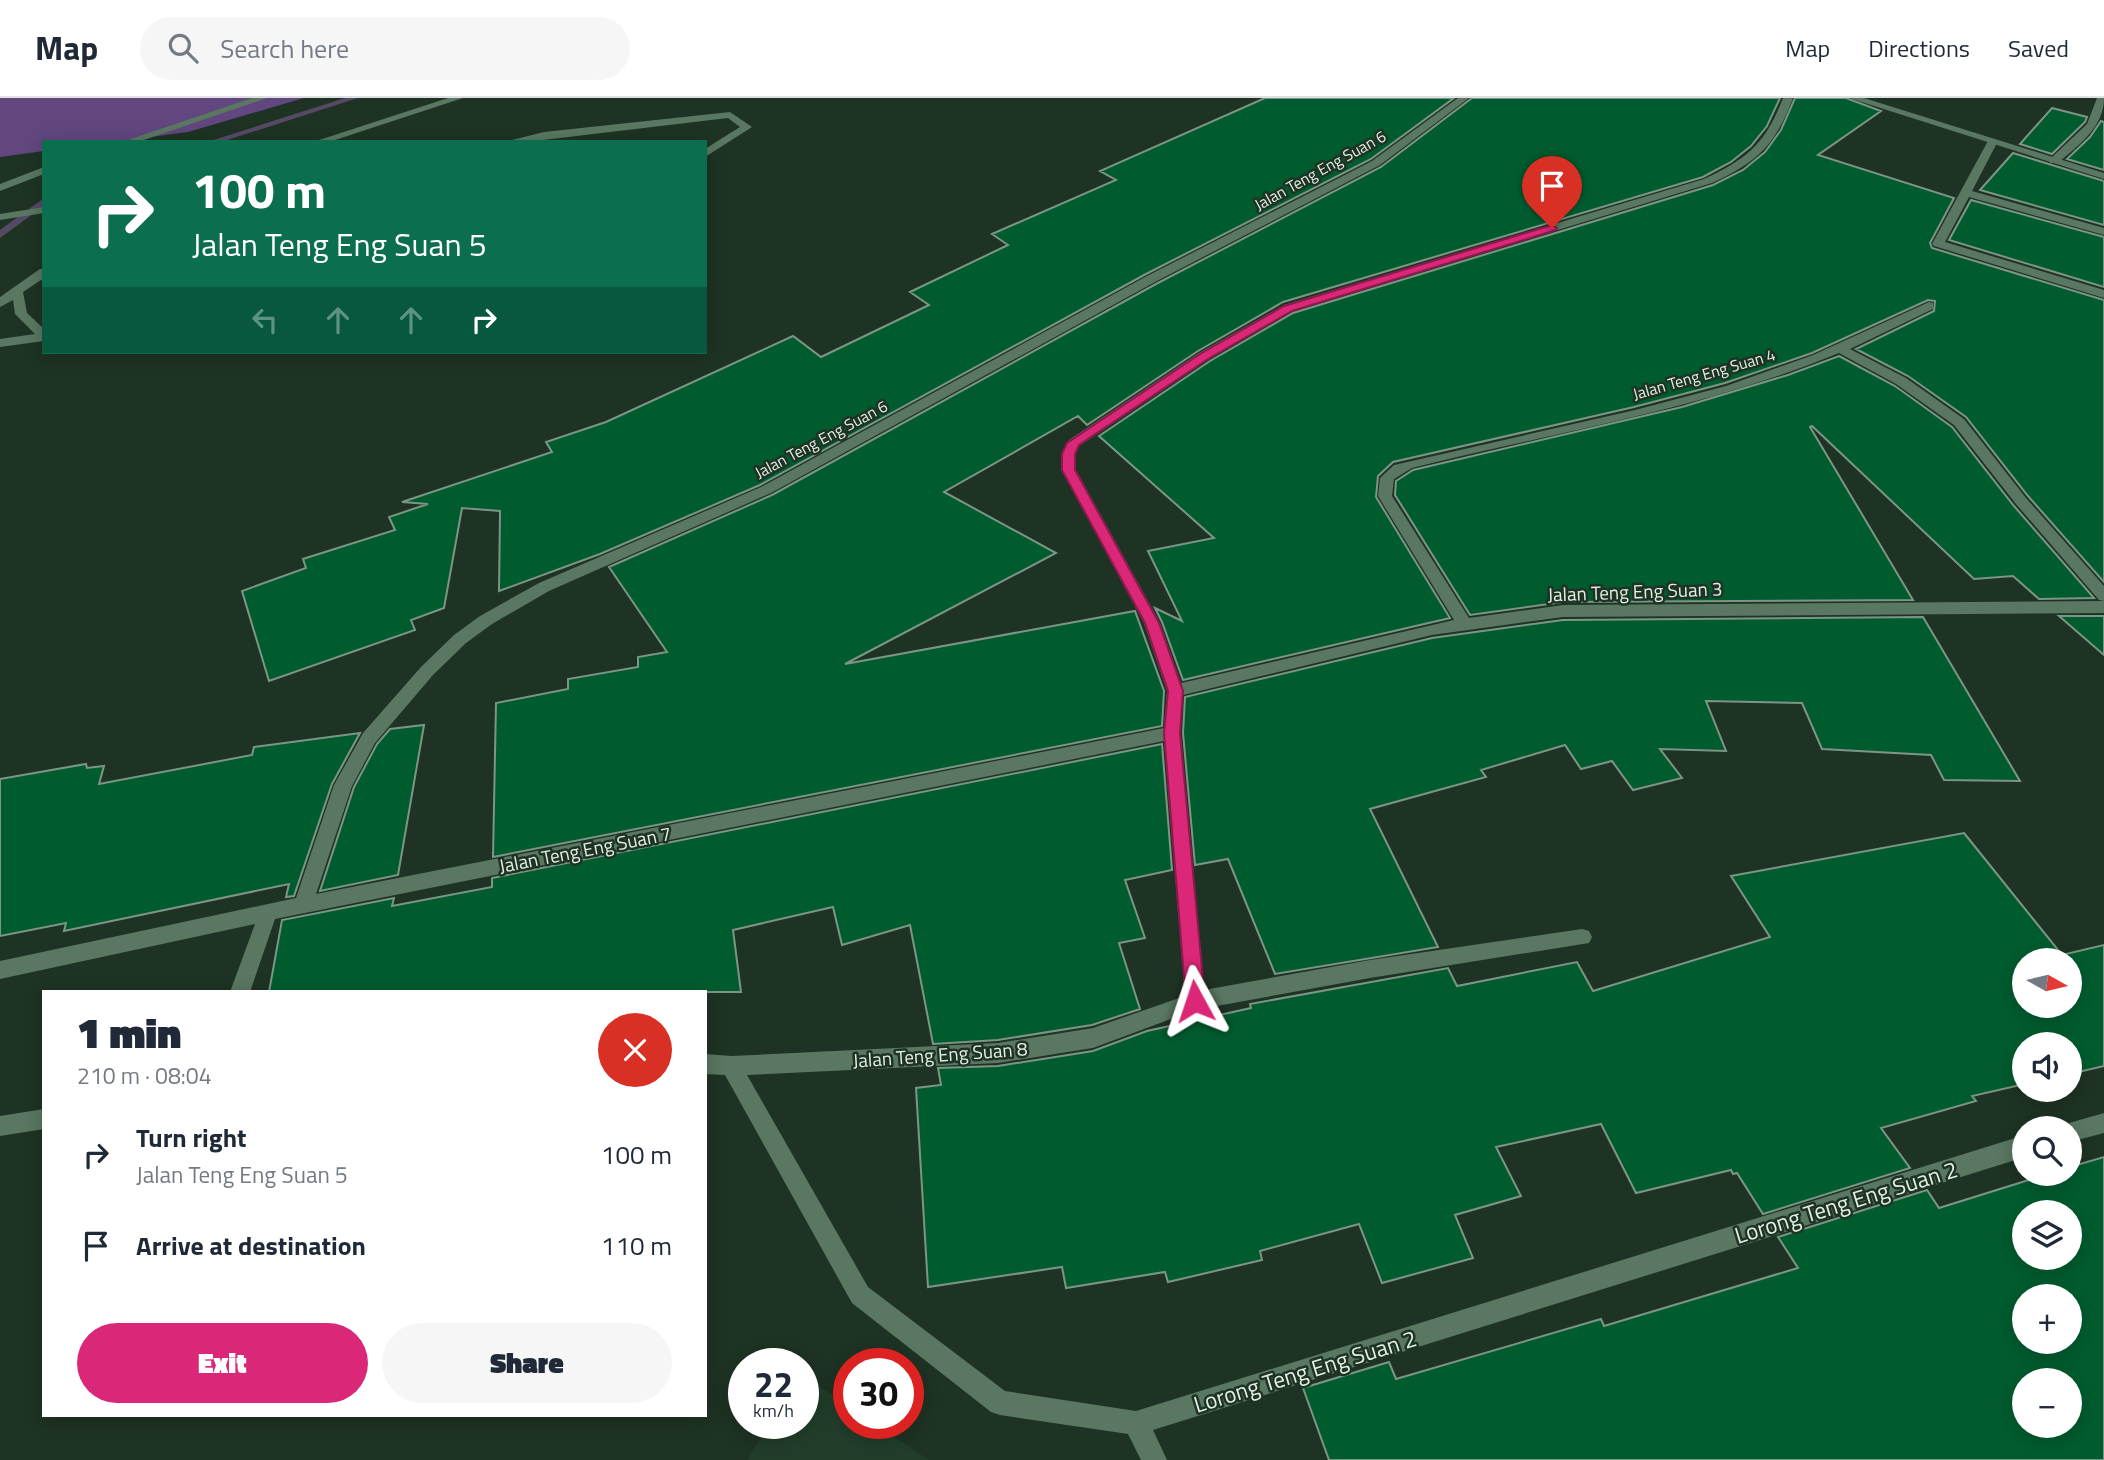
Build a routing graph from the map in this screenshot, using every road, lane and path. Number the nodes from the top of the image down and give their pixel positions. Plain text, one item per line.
1 (262, 98) edge
2 (458, 98) edge
3 (1464, 98) edge
4 (1788, 98) edge
5 (1854, 98) edge
6 (2102, 98) edge
7 (133, 140) edge
8 (324, 140) edge
9 (519, 140) edge
10 (1993, 141) junction
11 (707, 153) edge
12 (2054, 160) junction
13 (42, 171) edge
14 (2104, 176) edge
15 (0, 188) edge
16 (1964, 192) junction
17 (42, 209) edge
18 (4, 216) edge
19 (2104, 232) edge
20 (42, 273) edge
21 (17, 290) junction
22 (2104, 294) edge
23 (0, 303) edge
24 (1929, 306) dead end
25 (42, 335) edge
26 (42, 337) edge
27 (0, 343) edge
28 (1837, 347) junction
29 (2104, 596) edge
30 (2104, 607) edge
31 (1464, 623) junction
32 (1175, 691) junction
33 (1172, 733) junction
34 (303, 905) junction
35 (268, 914) junction
36 (1582, 937) dead end
37 (0, 970) edge
38 (241, 990) edge
39 (1195, 1001) junction
40 (707, 1064) edge
41 (731, 1066) junction
42 (42, 1119) edge
43 (2104, 1123) edge
44 (0, 1126) edge
45 (2082, 1129) edge
46 (2012, 1150) edge
47 (1136, 1423) junction
48 (1154, 1460) edge

1 - 7 street
2 - 8 street
3 - 34 street, Jalan Teng Eng Suan 6
4 - 32 street
5 - 10 street
6 - 12 street
9 - 11 street
10 - 12 street
10 - 16 street
12 - 14 street
13 - 15 street
16 - 19 street
16 - 22 street
17 - 18 street
20 - 21 street
21 - 23 street
21 - 25 street
24 - 28 street
26 - 27 street
28 - 29 street
28 - 31 street, Jalan Teng Eng Suan 4
30 - 31 street, Jalan Teng Eng Suan 3
31 - 32 street, Jalan Teng Eng Suan 3
32 - 33 street
33 - 34 street, Jalan Teng Eng Suan 7
33 - 39 street
34 - 35 street, Jalan Teng Eng Suan 7
35 - 37 street, Jalan Teng Eng Suan 7
35 - 38 street
36 - 39 street, Jalan Teng Eng Suan 8
39 - 41 street, Jalan Teng Eng Suan 8
40 - 41 street, Jalan Teng Eng Suan 8
41 - 47 street, Lorong Teng Eng Suan 2
42 - 44 street
43 - 45 street
46 - 47 street, Lorong Teng Eng Suan 2
47 - 48 street

